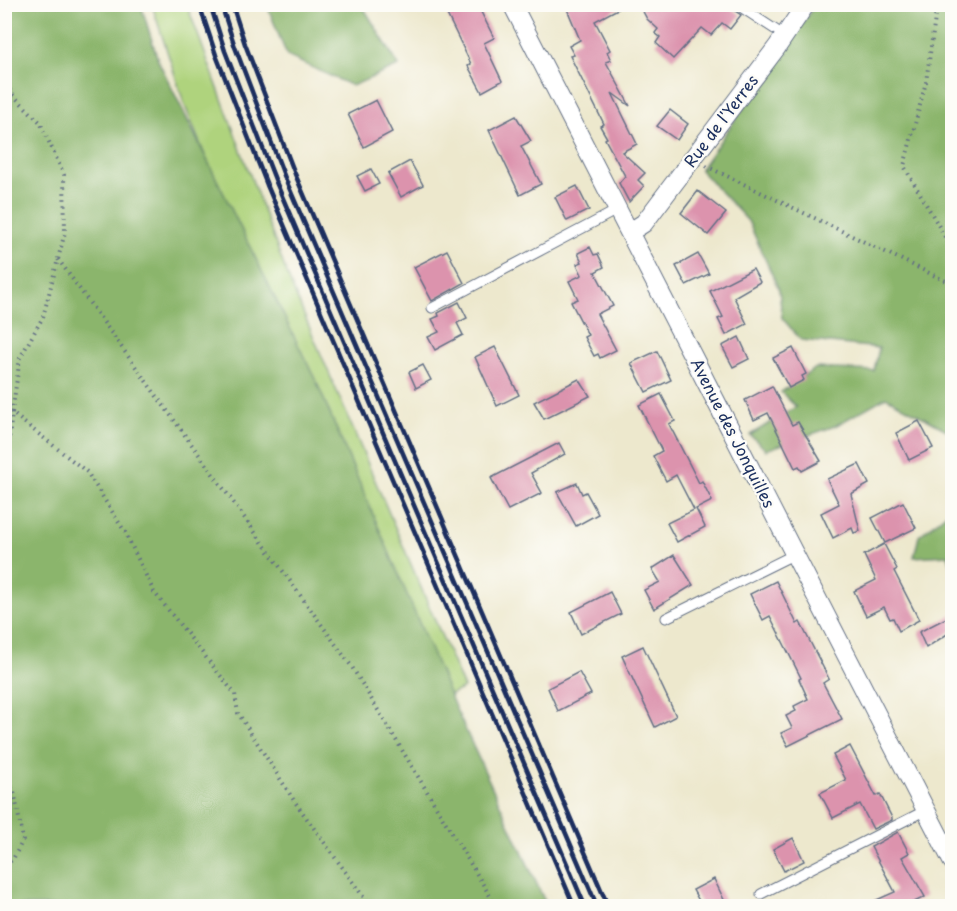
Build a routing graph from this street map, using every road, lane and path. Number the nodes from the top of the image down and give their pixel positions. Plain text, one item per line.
1 (512, 4) edge
2 (736, 4) edge
3 (806, 4) edge
4 (937, 4) edge
5 (785, 36) junction
6 (4, 79) edge
7 (692, 159) junction
8 (619, 209) junction
9 (630, 232) junction
10 (952, 249) edge
11 (58, 259) junction
12 (952, 284) edge
13 (432, 308) dead end
14 (4, 389) edge
15 (12, 413) junction
16 (4, 481) edge
17 (795, 554) junction
18 (666, 618) dead end
19 (4, 778) edge
20 (926, 810) junction
21 (952, 861) edge
22 (4, 866) edge
23 (761, 894) dead end
24 (370, 906) edge
25 (496, 906) edge

1 - 8 street, Avenue des Jonquilles
2 - 5 lane
3 - 5 street, Rue de l'Yerres
4 - 10 path
5 - 7 street, Rue de l'Yerres
6 - 11 path
7 - 9 street, Rue de l'Yerres
7 - 12 path
8 - 9 street, Avenue des Jonquilles
8 - 13 lane
9 - 17 street, Avenue des Jonquilles
11 - 15 path
11 - 25 path
14 - 15 path
15 - 16 path
15 - 24 path
17 - 18 lane
17 - 20 street, Avenue des Jonquilles
19 - 22 path
20 - 21 street, Avenue des Jonquilles
20 - 23 lane

